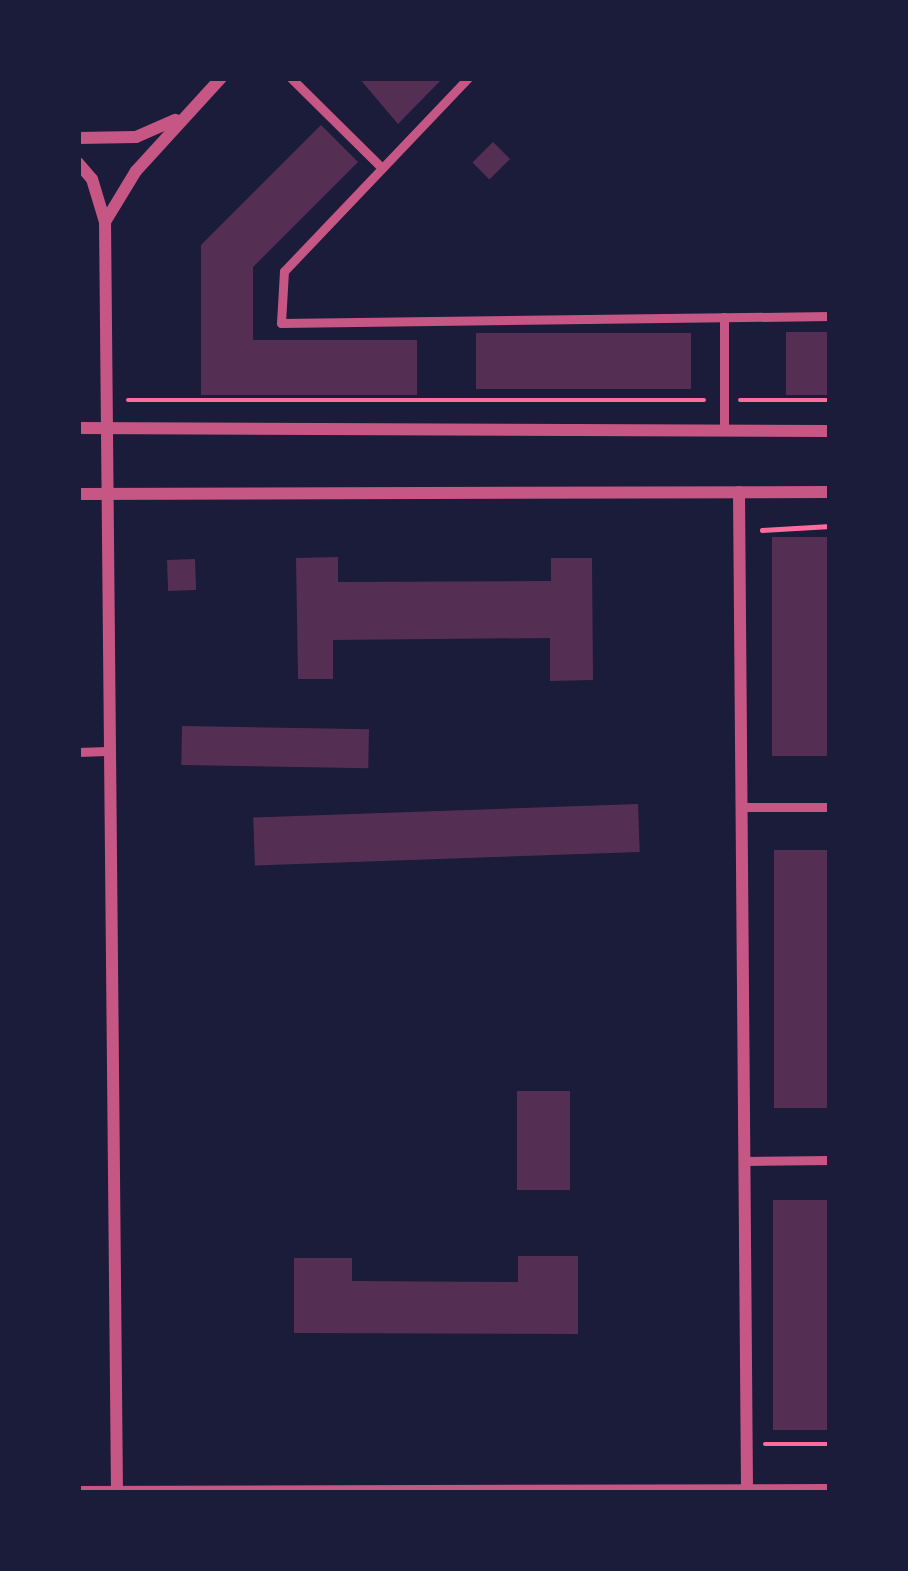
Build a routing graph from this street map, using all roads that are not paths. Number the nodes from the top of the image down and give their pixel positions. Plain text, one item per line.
1 (221, 78) edge
2 (291, 78) edge
3 (468, 78) edge
4 (184, 115) junction
5 (78, 138) edge
6 (78, 163) edge
7 (382, 169) junction
8 (104, 222) junction
9 (830, 316) edge
10 (724, 317) junction
11 (78, 428) edge
12 (103, 428) junction
13 (724, 430) junction
14 (830, 431) edge
15 (739, 492) junction
16 (830, 492) edge
17 (78, 494) edge
18 (104, 494) junction
19 (107, 751) junction
20 (78, 752) edge
21 (741, 807) junction
22 (830, 807) edge
23 (830, 1160) edge
24 (744, 1161) junction
25 (747, 1490) junction
26 (830, 1490) edge
27 (78, 1492) edge
28 (117, 1492) edge
29 (535, 1492) edge

1 - 4 street
2 - 7 lane
3 - 7 lane
4 - 5 street
4 - 8 street
6 - 8 street
7 - 10 lane
8 - 12 street
9 - 10 lane
10 - 13 lane
11 - 12 street
12 - 13 street
12 - 18 street
13 - 14 street
15 - 16 street
15 - 18 street
15 - 21 street
17 - 18 street
18 - 19 street
19 - 20 lane
19 - 28 street
21 - 22 lane
21 - 24 street
23 - 24 lane
24 - 25 street
25 - 26 street
25 - 29 street
27 - 28 street
28 - 29 street

